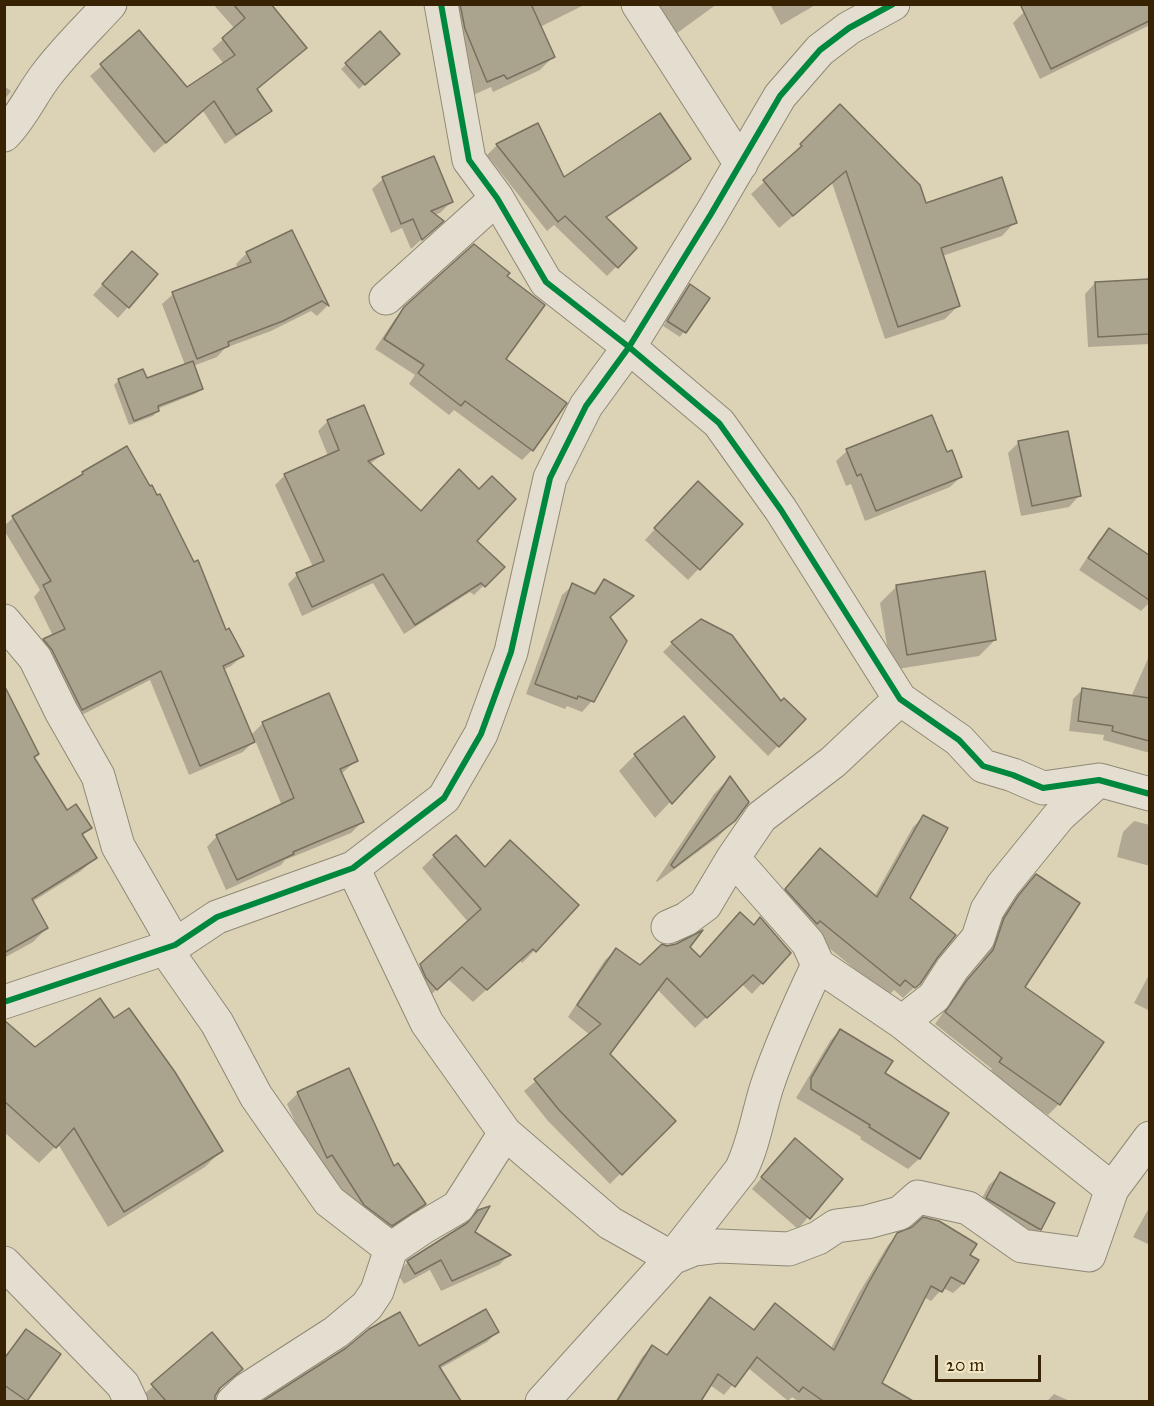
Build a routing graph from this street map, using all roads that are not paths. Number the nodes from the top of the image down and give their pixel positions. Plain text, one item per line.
1 (110, 4) edge
2 (441, 4) edge
3 (638, 4) edge
4 (893, 4) edge
5 (4, 135) edge
6 (741, 164) junction
7 (497, 198) junction
8 (386, 298) dead end
9 (629, 347) junction
10 (4, 621) edge
11 (900, 699) junction
12 (1099, 780) junction
13 (1149, 794) edge
14 (733, 858) junction
15 (353, 868) junction
16 (668, 927) dead end
17 (169, 946) junction
18 (818, 965) junction
19 (4, 1002) edge
20 (902, 1022) junction
21 (505, 1133) junction
22 (1149, 1138) edge
23 (1112, 1189) junction
24 (391, 1249) junction
25 (672, 1258) junction
26 (4, 1263) edge
27 (131, 1401) edge
28 (233, 1401) edge
29 (542, 1401) edge

1 - 5 street
2 - 7 street
3 - 6 street
4 - 6 street
6 - 9 street
7 - 8 street
7 - 9 street
9 - 11 street
9 - 15 street
10 - 17 street
11 - 12 street
11 - 14 street
12 - 13 street
12 - 20 street
14 - 16 street
14 - 18 street
15 - 17 street
15 - 21 street
17 - 19 street
17 - 24 street
18 - 20 street
18 - 25 street
20 - 23 street
21 - 24 street
21 - 25 street
22 - 23 street
23 - 25 street
24 - 28 street
25 - 29 street
26 - 27 street

